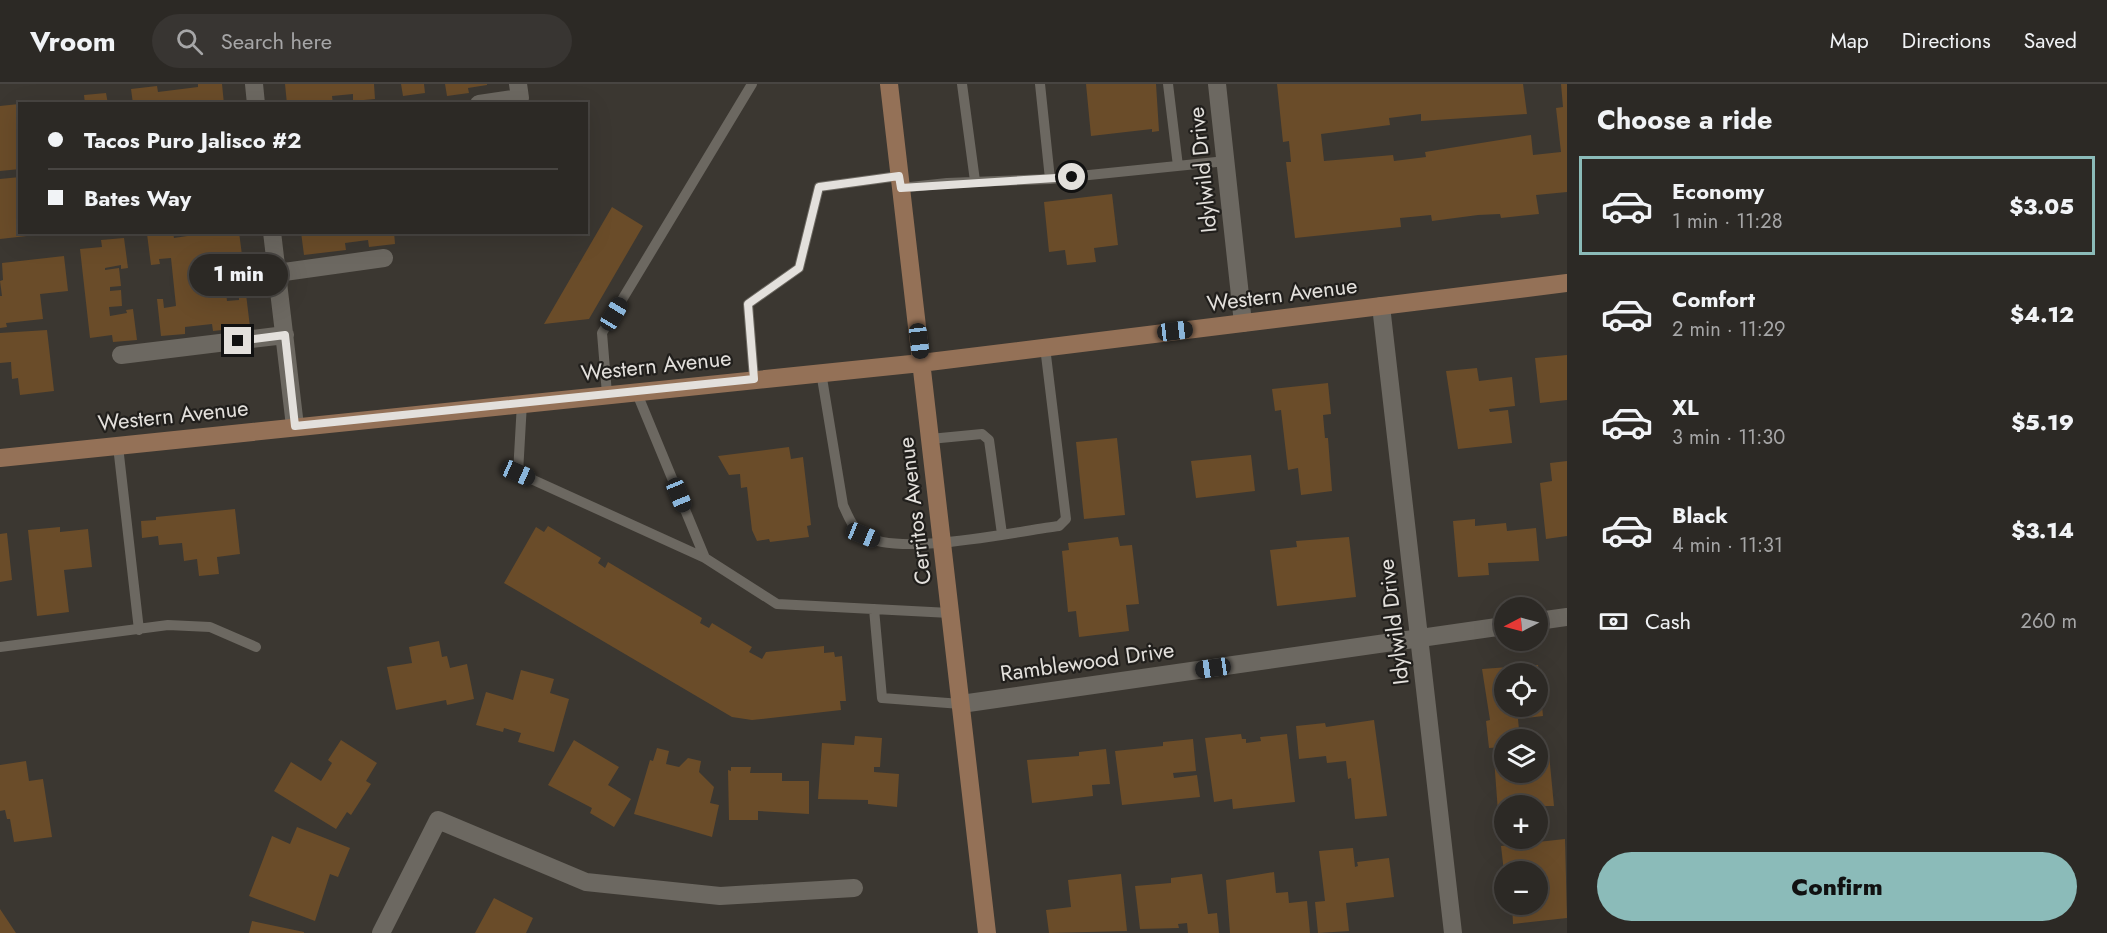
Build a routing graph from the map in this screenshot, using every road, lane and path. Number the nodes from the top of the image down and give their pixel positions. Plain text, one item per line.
1 (254, 84) edge
2 (518, 84) edge
3 (752, 84) edge
4 (889, 84) edge
5 (962, 84) edge
6 (1040, 84) edge
7 (1168, 84) edge
8 (1217, 84) edge
9 (256, 102) edge
10 (492, 102) edge
11 (1226, 161) junction
12 (1178, 166) junction
13 (1050, 179) junction
14 (975, 181) junction
15 (900, 182) junction
16 (272, 234) edge
17 (384, 258) dead end
18 (277, 273) junction
19 (1567, 284) edge
20 (1381, 306) junction
21 (1243, 323) junction
22 (285, 335) junction
23 (1045, 347) junction
24 (121, 355) dead end
25 (921, 363) junction
26 (820, 372) junction
27 (754, 379) junction
28 (636, 392) junction
29 (606, 394) junction
30 (522, 403) junction
31 (295, 426) junction
32 (930, 439) junction
33 (118, 446) junction
34 (0, 458) edge
35 (1002, 534) junction
36 (942, 544) junction
37 (705, 558) junction
38 (874, 609) junction
39 (950, 613) junction
40 (1567, 617) edge
41 (1548, 620) edge
42 (1494, 627) edge
43 (139, 630) junction
44 (1419, 638) junction
45 (0, 647) edge
46 (256, 647) dead end
47 (961, 704) junction
48 (854, 888) dead end
49 (381, 933) edge
50 (987, 933) edge
51 (1453, 933) edge

1 - 9 street
2 - 10 street
3 - 29 lane
4 - 15 street, Cerritos Avenue
5 - 14 lane
6 - 13 lane
7 - 12 lane
8 - 11 street, Idylwild Drive
11 - 12 lane
11 - 21 street, Idylwild Drive
12 - 13 lane
13 - 14 lane
14 - 15 lane
15 - 25 street, Cerritos Avenue
15 - 27 lane
16 - 18 street
17 - 18 street
18 - 22 street
19 - 20 street, Western Avenue
20 - 21 street, Western Avenue
20 - 44 street, Idylwild Drive
21 - 23 street, Western Avenue
22 - 24 street
22 - 31 street
23 - 25 street, Western Avenue
23 - 35 lane
25 - 26 street, Western Avenue
25 - 32 street, Cerritos Avenue
26 - 27 street, Western Avenue
26 - 36 lane
27 - 28 street, Western Avenue
28 - 29 street, Western Avenue
28 - 37 lane
29 - 30 street, Western Avenue
30 - 31 street, Western Avenue
30 - 37 lane
31 - 33 street, Western Avenue
32 - 35 lane
32 - 36 street, Cerritos Avenue
33 - 34 street, Western Avenue
33 - 43 lane
35 - 36 lane
36 - 39 street, Cerritos Avenue
37 - 38 lane
38 - 39 lane
38 - 47 lane
39 - 47 street, Cerritos Avenue
40 - 41 street
42 - 44 street, Ramblewood Drive
43 - 45 lane
43 - 46 lane
44 - 47 street, Ramblewood Drive
44 - 51 street, Idylwild Drive
47 - 50 street, Cerritos Avenue
48 - 49 street

